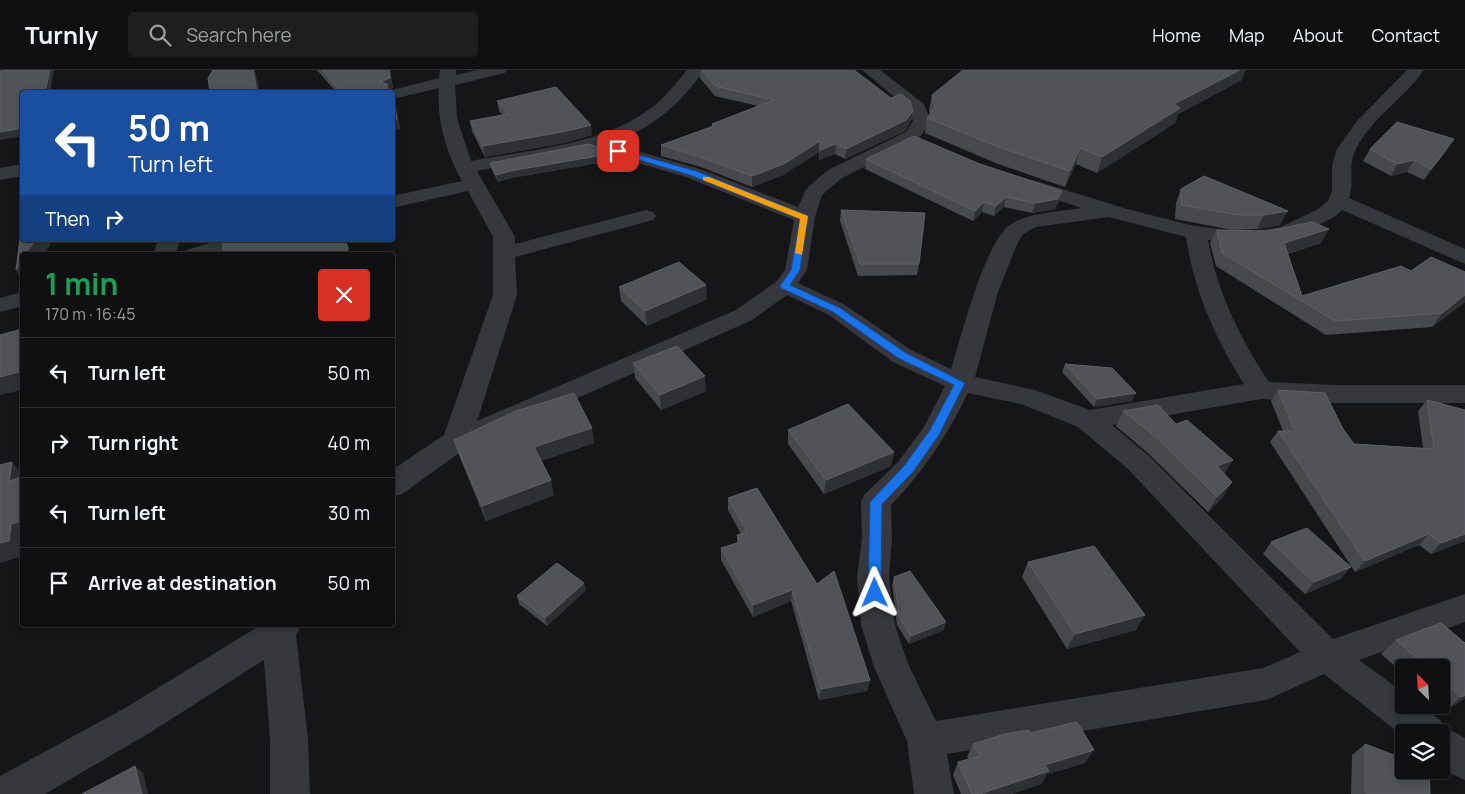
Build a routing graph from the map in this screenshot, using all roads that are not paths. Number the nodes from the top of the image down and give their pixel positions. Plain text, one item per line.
1 (499, 70) edge
2 (696, 70) edge
3 (870, 70) edge
4 (1416, 70) edge
5 (447, 76) edge
6 (395, 93) edge
7 (590, 143) junction
8 (20, 170) edge
9 (0, 174) edge
10 (469, 176) junction
11 (1011, 179) edge
12 (395, 201) edge
13 (1339, 201) junction
14 (1113, 210) junction
15 (646, 216) dead end
16 (805, 218) junction
17 (1196, 232) junction
18 (236, 242) edge
19 (204, 252) edge
20 (506, 252) junction
21 (1465, 257) edge
22 (785, 286) junction
23 (20, 300) edge
24 (0, 305) edge
25 (960, 383) junction
26 (1262, 390) junction
27 (1465, 394) edge
28 (1088, 420) junction
29 (456, 441) junction
30 (395, 484) edge
31 (1465, 608) edge
32 (281, 628) edge
33 (1327, 656) junction
34 (1416, 724) edge
35 (926, 740) junction
36 (1450, 750) edge
37 (1465, 761) edge
38 (7, 794) edge
39 (290, 794) edge
40 (934, 794) edge

1 - 5 street
2 - 7 street
3 - 16 street
4 - 13 street
5 - 6 street
5 - 10 street
7 - 10 street
7 - 16 street
8 - 9 street
10 - 12 street
10 - 20 street
11 - 14 street
13 - 17 street
13 - 21 street
14 - 17 street
14 - 25 street
15 - 20 street
16 - 22 street
17 - 26 street
18 - 19 street
20 - 29 street
22 - 25 street
22 - 29 street
23 - 24 street
25 - 28 street
25 - 35 street
26 - 27 street
26 - 28 street
28 - 33 street
29 - 30 street
31 - 33 street
32 - 38 street
32 - 39 street
33 - 34 street
33 - 35 street
35 - 40 street
36 - 37 street

